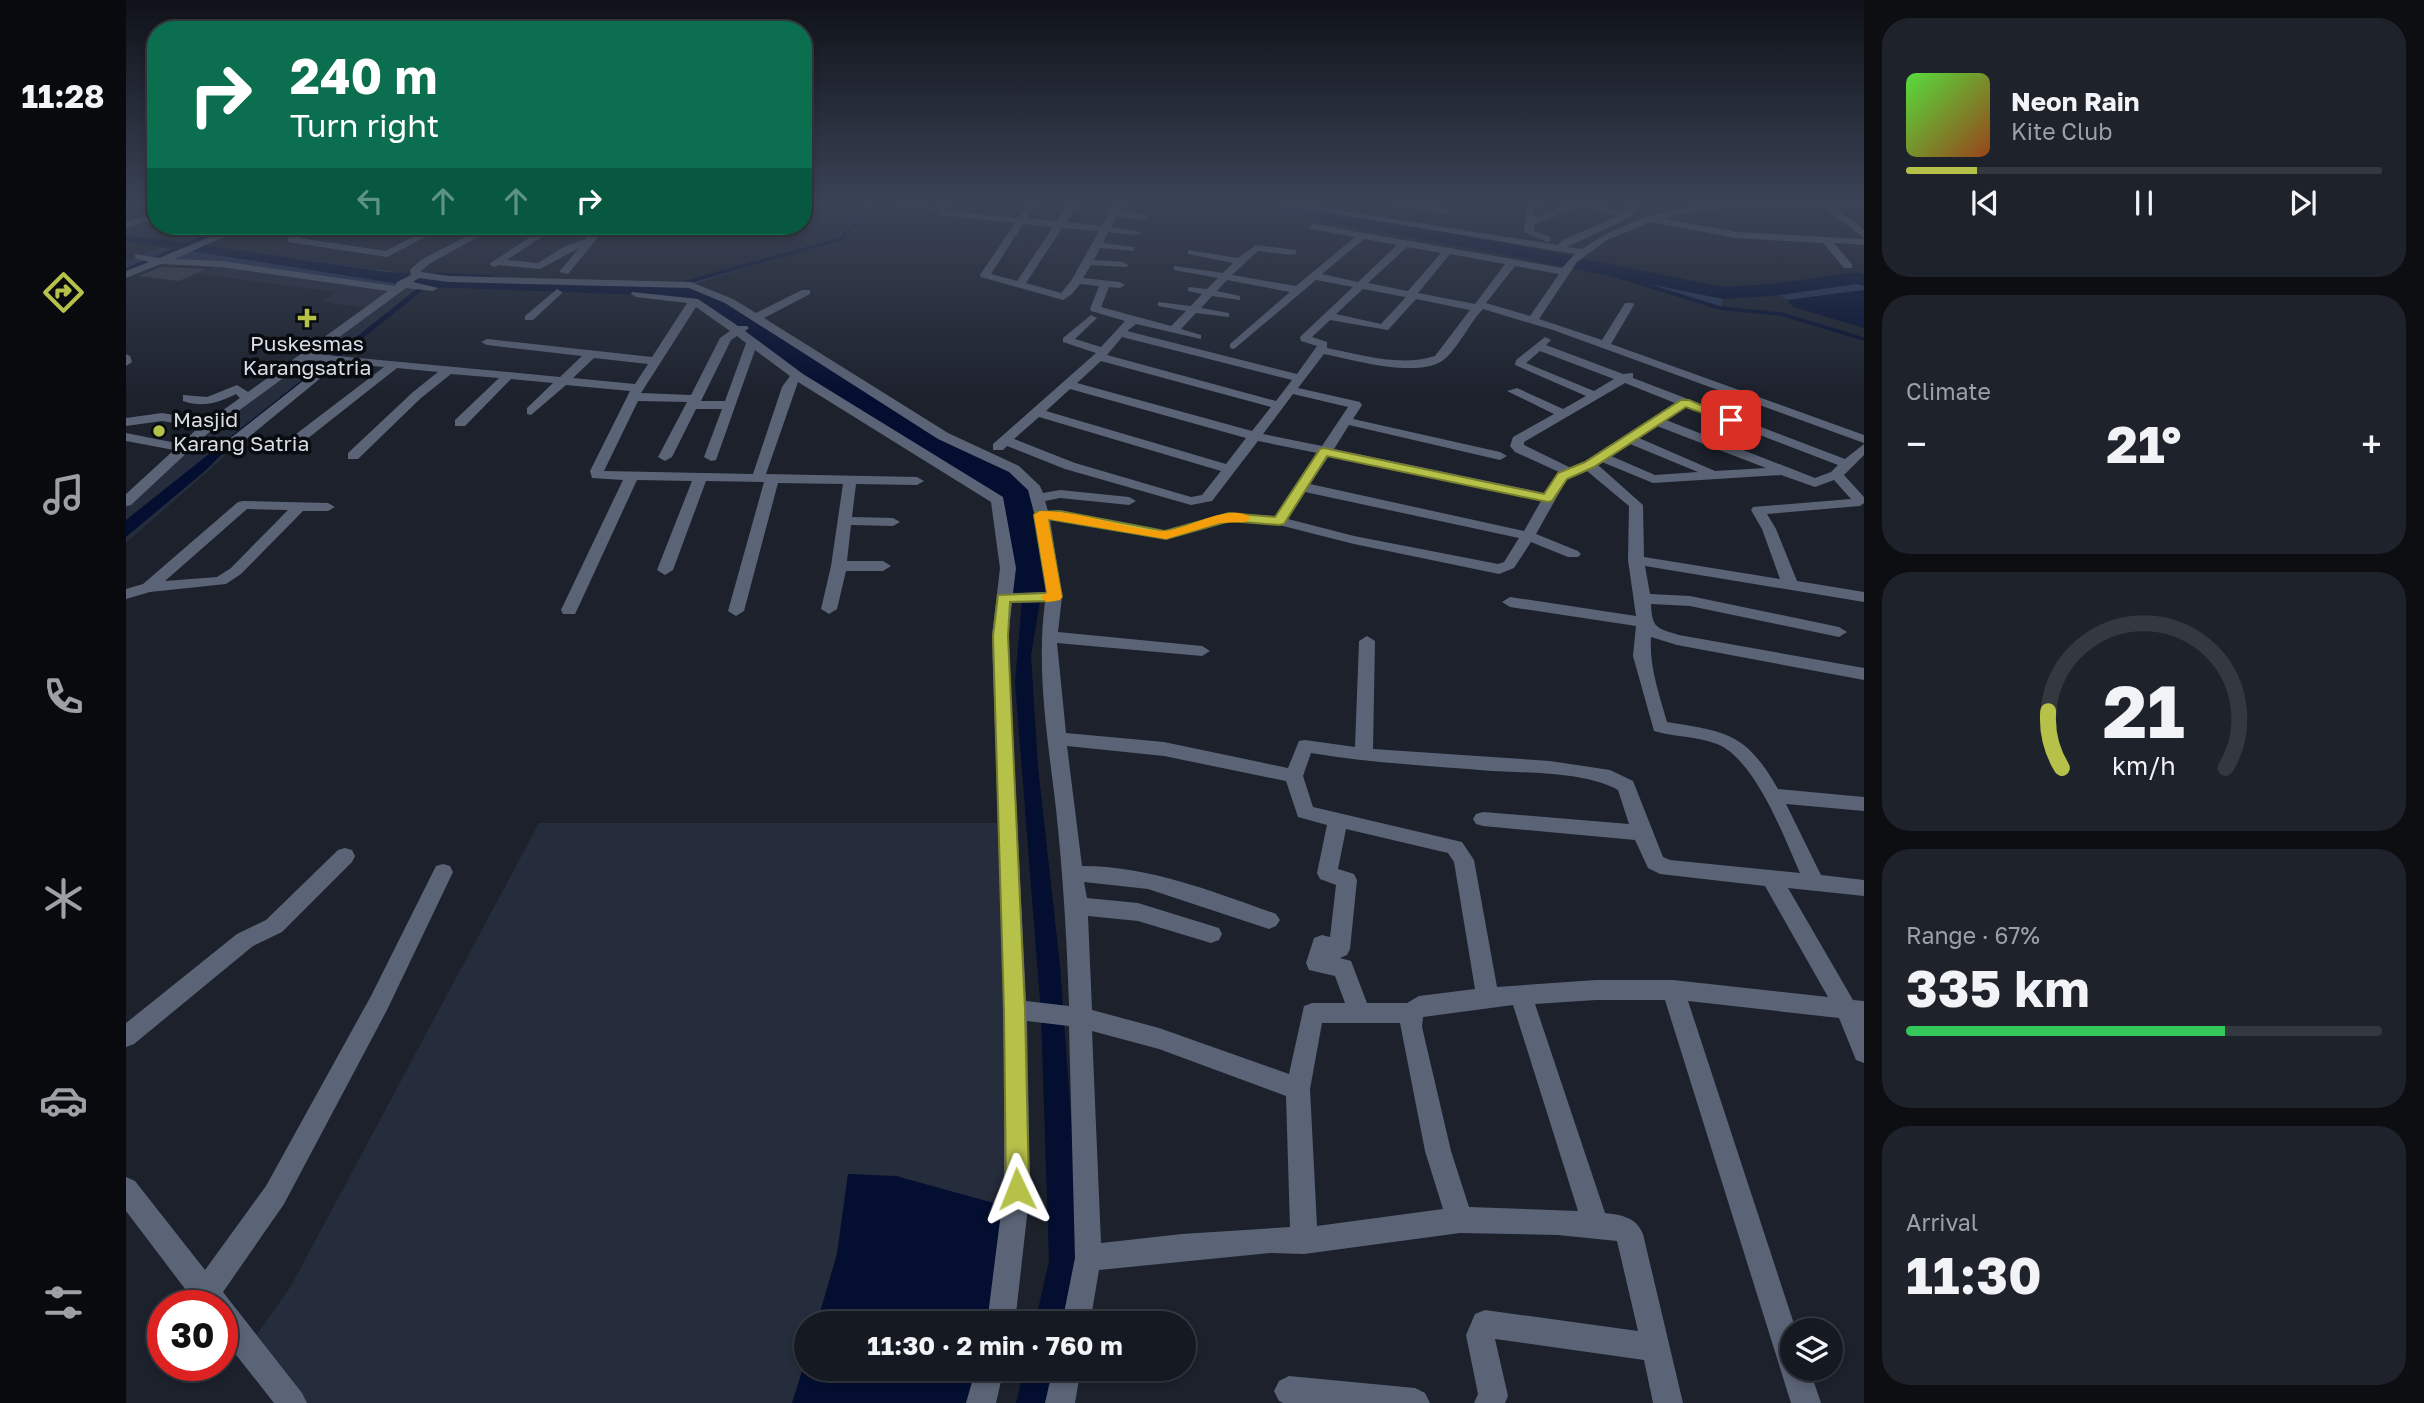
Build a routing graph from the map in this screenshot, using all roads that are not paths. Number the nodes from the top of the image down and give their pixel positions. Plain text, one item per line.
1 (248, 267) edge
2 (419, 267) edge
3 (488, 267) edge
4 (990, 267) edge
5 (1031, 267) edge
6 (1083, 267) edge
7 (1234, 267) edge
8 (1324, 267) edge
9 (1379, 267) edge
10 (1434, 267) edge
11 (1508, 267) edge
12 (1568, 267) edge
13 (1178, 268) dead end
14 (417, 275) junction
15 (472, 276) dead end
16 (1225, 276) junction
17 (1314, 276) junction
18 (1076, 280) junction
19 (1105, 283) junction
20 (1020, 285) junction
21 (1120, 285) dead end
22 (1360, 286) junction
23 (398, 287) junction
24 (1192, 289) dead end
25 (1298, 290) junction
26 (557, 292) junction
27 (806, 292) dead end
28 (1209, 292) junction
29 (1411, 297) junction
30 (1236, 298) dead end
31 (694, 301) junction
32 (1162, 303) dead end
33 (1629, 304) dead end
34 (1479, 307) junction
35 (1196, 309) junction
36 (1224, 315) dead end
37 (1328, 316) junction
38 (529, 318) dead end
39 (1091, 318) dead end
40 (1137, 319) junction
41 (759, 320) junction
42 (1533, 320) junction
43 (1558, 328) junction
44 (1175, 329) junction
45 (735, 331) junction
46 (1120, 333) junction
47 (1197, 337) dead end
48 (487, 342) dead end
49 (752, 343) junction
50 (1605, 345) junction
51 (1234, 346) dead end
52 (1538, 346) junction
53 (1321, 350) junction
54 (1101, 354) junction
55 (590, 355) junction
56 (305, 356) junction
57 (337, 359) junction
58 (656, 360) junction
59 (1650, 362) junction
60 (395, 364) junction
61 (451, 368) junction
62 (508, 376) junction
63 (799, 377) junction
64 (1622, 380) junction
65 (563, 383) junction
66 (1066, 384) junction
67 (1296, 384) junction
68 (1513, 391) dead end
69 (637, 393) junction
70 (1594, 395) junction
71 (187, 398) dead end
72 (248, 398) junction
73 (694, 402) junction
74 (1685, 402) junction
75 (728, 405) junction
76 (1278, 405) junction
77 (531, 411) dead end
78 (1038, 413) junction
79 (223, 414) junction
80 (1565, 414) junction
81 (267, 416) junction
82 (1346, 421) junction
83 (1656, 421) junction
84 (126, 422) edge
85 (460, 423) dead end
86 (209, 425) junction
87 (1254, 436) junction
88 (126, 437) edge
89 (1628, 438) junction
90 (1864, 439) edge
91 (1007, 441) junction
92 (233, 443) dead end
93 (288, 447) dead end
94 (182, 448) junction
95 (1864, 448) edge
96 (1324, 452) junction
97 (985, 454) junction
98 (353, 456) dead end
99 (1500, 456) dead end
100 (665, 457) dead end
101 (711, 457) dead end
102 (1595, 461) junction
103 (1228, 469) junction
104 (1841, 470) junction
105 (1569, 472) junction
106 (1783, 472) junction
107 (1715, 475) junction
108 (631, 477) junction
109 (700, 478) junction
110 (765, 479) junction
111 (850, 480) junction
112 (917, 481) dead end
113 (1303, 487) junction
114 (1038, 498) junction
115 (1548, 498) junction
116 (1129, 501) dead end
117 (126, 502) edge
118 (300, 506) junction
119 (328, 507) dead end
120 (1040, 515) junction
121 (845, 521) junction
122 (1279, 521) junction
123 (893, 522) dead end
124 (1528, 536) junction
125 (1573, 554) dead end
126 (1636, 560) junction
127 (839, 566) junction
128 (883, 566) dead end
129 (665, 570) dead end
130 (1791, 586) junction
131 (149, 587) junction
132 (126, 594) edge
133 (1055, 597) junction
134 (1864, 597) edge
135 (1003, 598) junction
136 (1643, 599) junction
137 (1510, 602) dead end
138 (829, 609) dead end
139 (569, 610) dead end
140 (736, 611) dead end
141 (1644, 622) junction
142 (1839, 632) dead end
143 (1049, 637) junction
144 (1367, 641) dead end
145 (1202, 651) dead end
146 (1864, 674) edge
147 (1058, 739) junction
148 (1364, 755) junction
149 (1294, 776) junction
150 (1772, 796) junction
151 (1864, 804) edge
152 (1483, 819) dead end
153 (1338, 821) junction
154 (1642, 833) junction
155 (345, 856) dead end
156 (443, 872) dead end
157 (1074, 874) junction
158 (1772, 878) junction
159 (1814, 883) junction
160 (1864, 888) edge
161 (1077, 906) junction
162 (1269, 920) dead end
163 (1211, 934) dead end
164 (1673, 990) junction
165 (1521, 996) junction
166 (1488, 997) junction
167 (1025, 1010) junction
168 (1855, 1011) edge
169 (1360, 1013) junction
170 (1412, 1013) junction
171 (1082, 1016) junction
172 (126, 1037) edge
173 (1864, 1052) edge
174 (1297, 1089) junction
175 (126, 1191) edge
176 (1460, 1220) junction
177 (1596, 1225) junction
178 (1304, 1241) junction
179 (1088, 1258) junction
180 (204, 1290) edge
181 (223, 1290) edge
182 (1002, 1311) edge
183 (1078, 1311) edge
184 (1780, 1324) edge
185 (238, 1334) edge
186 (1657, 1348) junction
187 (987, 1381) edge
188 (1064, 1381) edge
189 (1798, 1381) edge
190 (1289, 1391) dead end
191 (292, 1403) edge
192 (981, 1403) edge
193 (1060, 1403) edge
194 (1415, 1403) edge
195 (1489, 1403) edge
196 (1668, 1403) edge
197 (1806, 1403) edge

1 - 23 street
2 - 14 street
3 - 15 street
4 - 20 street
5 - 20 street
6 - 18 street
7 - 16 street
8 - 17 street
9 - 22 street
10 - 29 street
11 - 34 street
12 - 42 street
13 - 16 street
14 - 23 street
14 - 41 street
16 - 25 street
16 - 28 street
17 - 22 street
17 - 25 street
18 - 19 street
18 - 20 street
19 - 21 street
19 - 40 street
22 - 29 street
22 - 37 street
23 - 26 street
23 - 56 street
24 - 28 street
25 - 51 street
26 - 31 street
26 - 38 street
27 - 41 street
28 - 30 street
28 - 35 street
29 - 34 street
29 - 37 street
31 - 45 street
31 - 58 street
32 - 35 street
33 - 50 street
34 - 42 street
34 - 53 street
35 - 36 street
35 - 44 street
37 - 53 street
39 - 54 street
40 - 44 street
40 - 46 street
41 - 45 street
41 - 97 street
42 - 43 street
43 - 50 street
43 - 52 street
44 - 47 street
45 - 49 street
45 - 73 street
46 - 54 street
46 - 67 street
48 - 55 street
49 - 63 street
49 - 75 street
50 - 59 street
52 - 64 street
52 - 70 street
53 - 67 street
54 - 66 street
54 - 76 street
55 - 58 street
55 - 65 street
56 - 57 street
56 - 72 street
57 - 60 street
57 - 81 street
58 - 69 street
59 - 64 street
59 - 90 street
60 - 61 street
60 - 93 street
61 - 62 street
61 - 98 street
62 - 65 street
62 - 85 street
63 - 110 street
63 - 135 street
64 - 70 street
64 - 74 street
65 - 69 street
65 - 77 street
66 - 78 street
66 - 87 street
67 - 76 street
67 - 82 street
68 - 80 street
69 - 73 street
69 - 108 street
70 - 80 street
71 - 72 street
72 - 79 street
73 - 75 street
73 - 100 street
74 - 83 street
74 - 104 street
75 - 101 street
76 - 87 street
78 - 91 street
78 - 103 street
79 - 81 street
79 - 86 street
80 - 105 street
81 - 92 street
82 - 96 street
82 - 99 street
83 - 89 street
83 - 106 street
84 - 86 street
86 - 94 street
87 - 96 street
87 - 103 street
88 - 94 street
89 - 102 street
89 - 107 street
91 - 97 street
91 - 103 street
94 - 117 street
95 - 104 street
96 - 113 street
96 - 115 street
97 - 114 street
102 - 105 street
102 - 107 street
102 - 126 street
104 - 106 street
104 - 130 street
105 - 115 street
106 - 107 street
108 - 109 street
108 - 139 street
109 - 110 street
109 - 129 street
110 - 111 street
110 - 140 street
111 - 112 street
111 - 121 street
113 - 122 street
113 - 124 street
114 - 116 street
114 - 120 street
115 - 124 street
118 - 119 street
118 - 131 street
118 - 131 street
120 - 122 street
120 - 133 street
121 - 123 street
121 - 127 street
122 - 124 street
124 - 125 street
126 - 130 street
126 - 136 street
127 - 128 street
127 - 138 street
130 - 134 street
131 - 132 street
133 - 135 street
133 - 143 street
135 - 167 street
136 - 141 street
136 - 142 street
137 - 141 street
141 - 146 street
141 - 150 street
143 - 145 street
143 - 147 street
144 - 148 street
147 - 149 street
147 - 157 street
148 - 149 street
148 - 154 street
149 - 153 street
150 - 151 street
150 - 159 street
152 - 154 street
153 - 166 street
153 - 169 street
154 - 158 street
155 - 172 street
156 - 181 street
157 - 161 street
157 - 162 street
158 - 159 street
158 - 168 street
159 - 160 street
161 - 163 street
161 - 171 street
164 - 165 street
164 - 168 street
164 - 184 street
165 - 166 street
165 - 177 street
166 - 170 street
167 - 171 street
167 - 182 street
168 - 173 street
169 - 170 street
169 - 174 street
170 - 176 street
171 - 174 street
171 - 179 street
174 - 178 street
175 - 180 street
176 - 177 street
176 - 178 street
177 - 186 street
178 - 179 street
179 - 183 street
185 - 191 street
186 - 195 street
186 - 196 street
187 - 192 street
188 - 193 street
189 - 197 street
190 - 194 street

